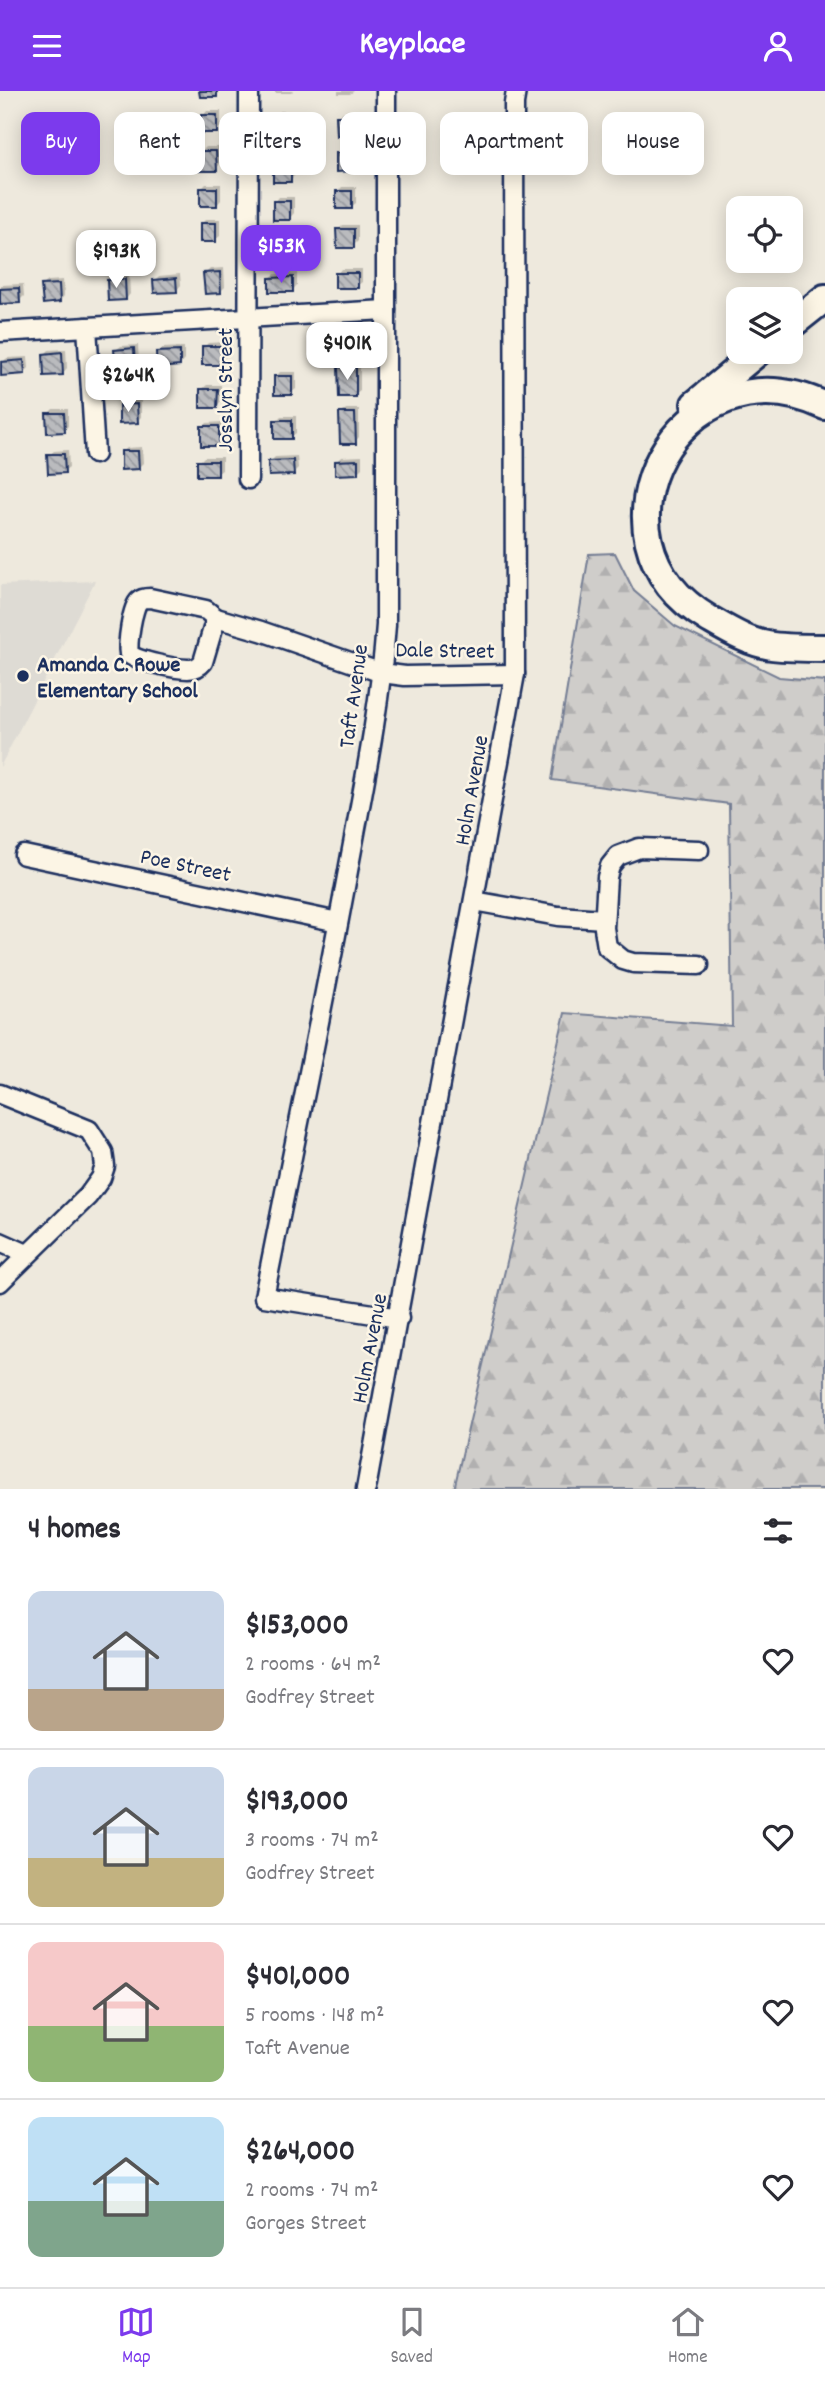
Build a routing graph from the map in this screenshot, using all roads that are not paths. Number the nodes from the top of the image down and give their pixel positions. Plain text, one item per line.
1 (249, 91) edge
2 (386, 91) edge
3 (516, 91) edge
4 (825, 298) edge
5 (386, 310) junction
6 (803, 315) edge
7 (248, 317) junction
8 (87, 327) junction
9 (0, 332) edge
10 (744, 364) edge
11 (825, 406) edge
12 (94, 454) dead end
13 (248, 478) dead end
14 (216, 618) junction
15 (825, 648) edge
16 (825, 659) edge
17 (382, 673) junction
18 (516, 674) junction
19 (699, 850) dead end
20 (24, 855) dead end
21 (474, 901) junction
22 (604, 919) junction
23 (338, 922) junction
24 (699, 965) dead end
25 (0, 1094) edge
26 (0, 1242) edge
27 (27, 1254) junction
28 (0, 1282) edge
29 (398, 1318) junction
30 (366, 1489) edge

1 - 7 street, Josslyn Street
2 - 5 street, Taft Avenue
3 - 18 street, Holm Avenue
4 - 6 highway
5 - 7 street
5 - 17 street, Taft Avenue
7 - 8 street
7 - 13 street, Josslyn Street
8 - 9 street
8 - 12 street
10 - 16 highway
11 - 15 highway
14 - 14 street
14 - 17 street, Dale Street
17 - 18 street, Dale Street
17 - 23 street, Taft Avenue
18 - 21 street, Holm Avenue
19 - 22 street
20 - 23 street, Poe Street
21 - 22 street
21 - 29 street, Holm Avenue
22 - 24 street
23 - 29 street, Taft Avenue
25 - 27 street
26 - 27 street
27 - 28 street
29 - 30 street, Holm Avenue

